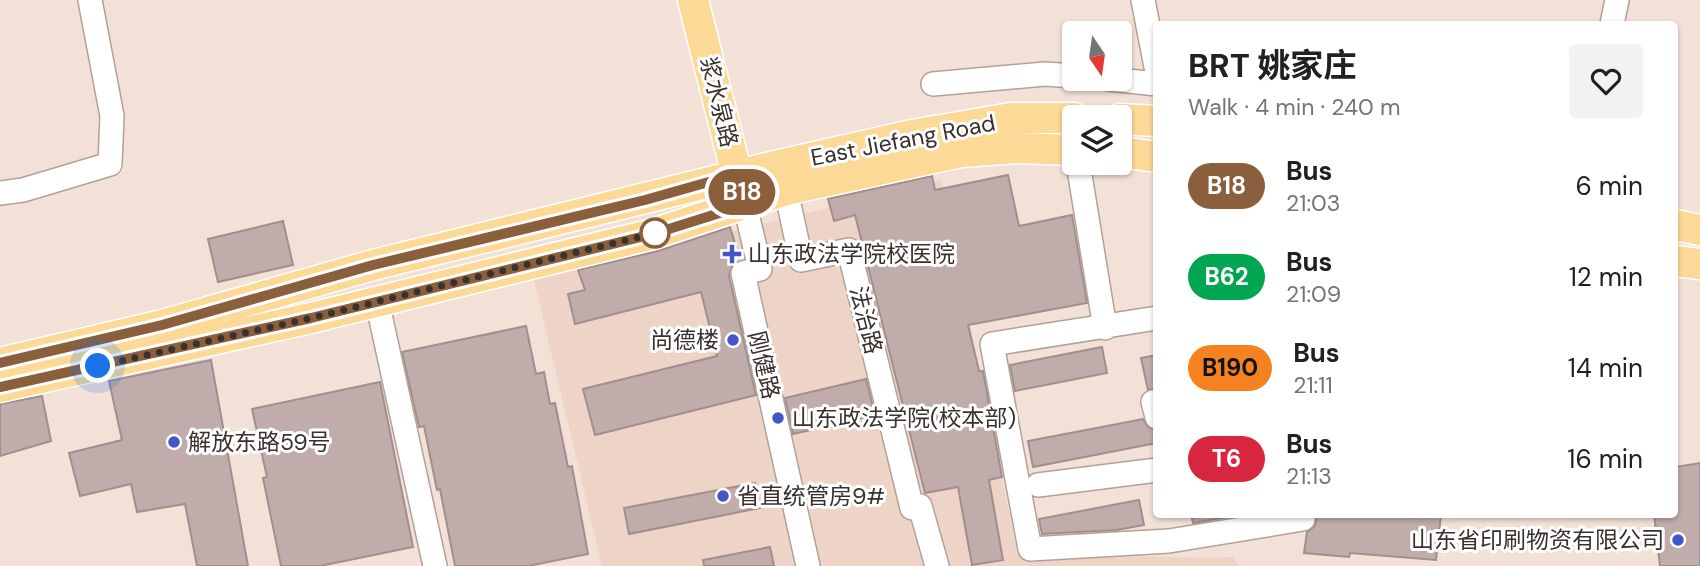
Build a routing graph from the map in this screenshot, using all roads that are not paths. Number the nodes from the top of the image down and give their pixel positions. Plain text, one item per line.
1 (90, 0) edge
2 (693, 0) edge
3 (1143, 0) edge
4 (1618, 0) edge
5 (1613, 21) edge
6 (1153, 51) edge
7 (1062, 75) edge
8 (1132, 81) edge
9 (933, 84) dead end
10 (1153, 84) edge
11 (1062, 118) edge
12 (1132, 120) edge
13 (1153, 121) edge
14 (1062, 150) edge
15 (1132, 154) edge
16 (1153, 156) edge
17 (737, 174) junction
18 (1080, 175) edge
19 (786, 190) junction
20 (0, 193) edge
21 (745, 205) junction
22 (1678, 226) edge
23 (1700, 230) edge
24 (1678, 261) edge
25 (1700, 264) edge
26 (377, 301) junction
27 (1153, 319) edge
28 (1105, 328) junction
29 (0, 363) edge
30 (0, 387) edge
31 (1153, 471) edge
32 (1038, 485) dead end
33 (1303, 518) edge
34 (435, 566) edge
35 (808, 566) edge
36 (937, 566) edge

1 - 20 street
2 - 17 main road, 浆水泉路
3 - 6 street
4 - 5 street
7 - 9 street
8 - 10 street
11 - 17 main road, East Jiefang Road
12 - 13 main road
14 - 19 main road, East Jiefang Road
15 - 16 main road
17 - 21 main road, 浆水泉路
17 - 29 main road, East Jiefang Road
18 - 28 street
19 - 21 main road, East Jiefang Road
19 - 36 street, 法治路
21 - 26 main road, East Jiefang Road
21 - 35 street, 刚健路
22 - 23 main road
24 - 25 main road
26 - 30 main road, East Jiefang Road
26 - 34 street
27 - 28 street
28 - 33 street
31 - 32 street

